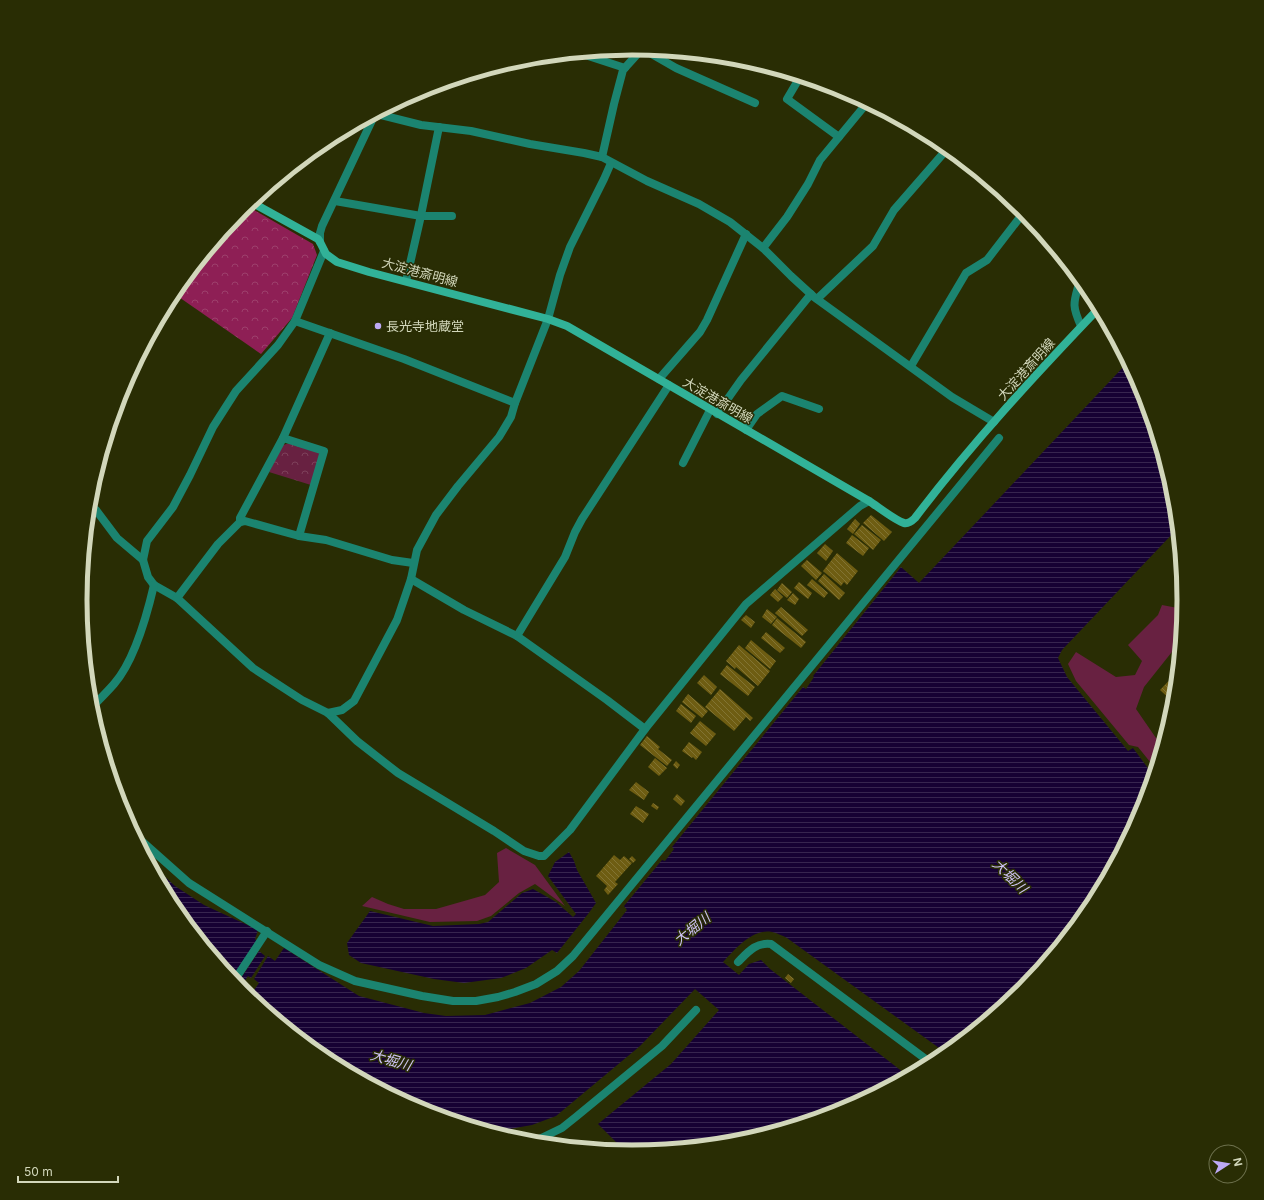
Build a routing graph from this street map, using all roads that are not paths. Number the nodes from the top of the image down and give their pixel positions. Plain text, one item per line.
1 (637, 55) edge
2 (654, 56) edge
3 (590, 57) edge
4 (625, 68) junction
5 (798, 81) edge
6 (755, 103) dead end
7 (864, 107) edge
8 (383, 116) edge
9 (373, 121) edge
10 (439, 127) junction
11 (839, 137) junction
12 (944, 153) edge
13 (602, 157) junction
14 (611, 163) junction
15 (335, 201) junction
16 (257, 205) edge
17 (421, 216) junction
18 (452, 216) dead end
19 (1020, 218) edge
20 (746, 234) junction
21 (320, 242) junction
22 (763, 248) junction
23 (324, 250) junction
24 (406, 281) junction
25 (1078, 287) edge
26 (814, 297) junction
27 (1094, 312) edge
28 (548, 319) junction
29 (295, 321) junction
30 (1081, 326) junction
31 (330, 333) junction
32 (911, 366) junction
33 (659, 379) junction
34 (669, 385) junction
35 (515, 403) junction
36 (819, 409) dead end
37 (714, 412) junction
38 (994, 422) junction
39 (746, 430) junction
40 (284, 438) junction
41 (999, 438) dead end
42 (682, 463) dead end
43 (869, 501) junction
44 (95, 509) edge
45 (240, 522) junction
46 (299, 536) junction
47 (143, 560) junction
48 (413, 563) junction
49 (411, 579) junction
50 (154, 585) junction
51 (177, 598) junction
52 (517, 636) junction
53 (96, 702) edge
54 (328, 713) junction
55 (645, 730) junction
56 (144, 843) edge
57 (267, 931) junction
58 (738, 962) dead end
59 (238, 976) edge
60 (696, 1010) dead end
61 (925, 1059) edge
62 (543, 1137) edge

1 - 4 street
2 - 6 street
3 - 4 street
4 - 13 street
5 - 11 street
7 - 11 street
8 - 10 street
9 - 15 street
10 - 13 street
10 - 17 street
11 - 22 street
12 - 26 street
13 - 14 street
14 - 20 street
14 - 28 street
15 - 17 street
15 - 21 street
16 - 21 main road, 大淀港斎明線
17 - 18 street
17 - 24 street
19 - 32 street
20 - 22 street
20 - 33 street
21 - 23 main road, 大淀港斎明線
22 - 26 street
23 - 24 main road, 大淀港斎明線
23 - 29 street
24 - 28 main road, 大淀港斎明線
25 - 30 street
26 - 32 street
26 - 37 street
27 - 30 main road, 大淀港斎明線
28 - 33 main road, 大淀港斎明線
28 - 35 street
29 - 31 street
29 - 47 street
30 - 38 main road, 大淀港斎明線
31 - 35 street
31 - 40 street
32 - 38 street
33 - 34 main road, 大淀港斎明線
34 - 37 main road, 大淀港斎明線
34 - 52 street
35 - 48 street
36 - 39 street
37 - 39 main road, 大淀港斎明線
37 - 42 street
38 - 43 main road, 大淀港斎明線
39 - 43 main road, 大淀港斎明線
40 - 45 street
40 - 46 street
41 - 57 street
43 - 55 street
44 - 47 street
45 - 46 street
45 - 51 street
46 - 48 street
47 - 50 street
48 - 49 street
49 - 52 street
49 - 54 street
50 - 51 street
50 - 53 street
51 - 54 street
52 - 55 street
54 - 55 street
56 - 57 street
57 - 59 street
58 - 61 street
60 - 62 street

